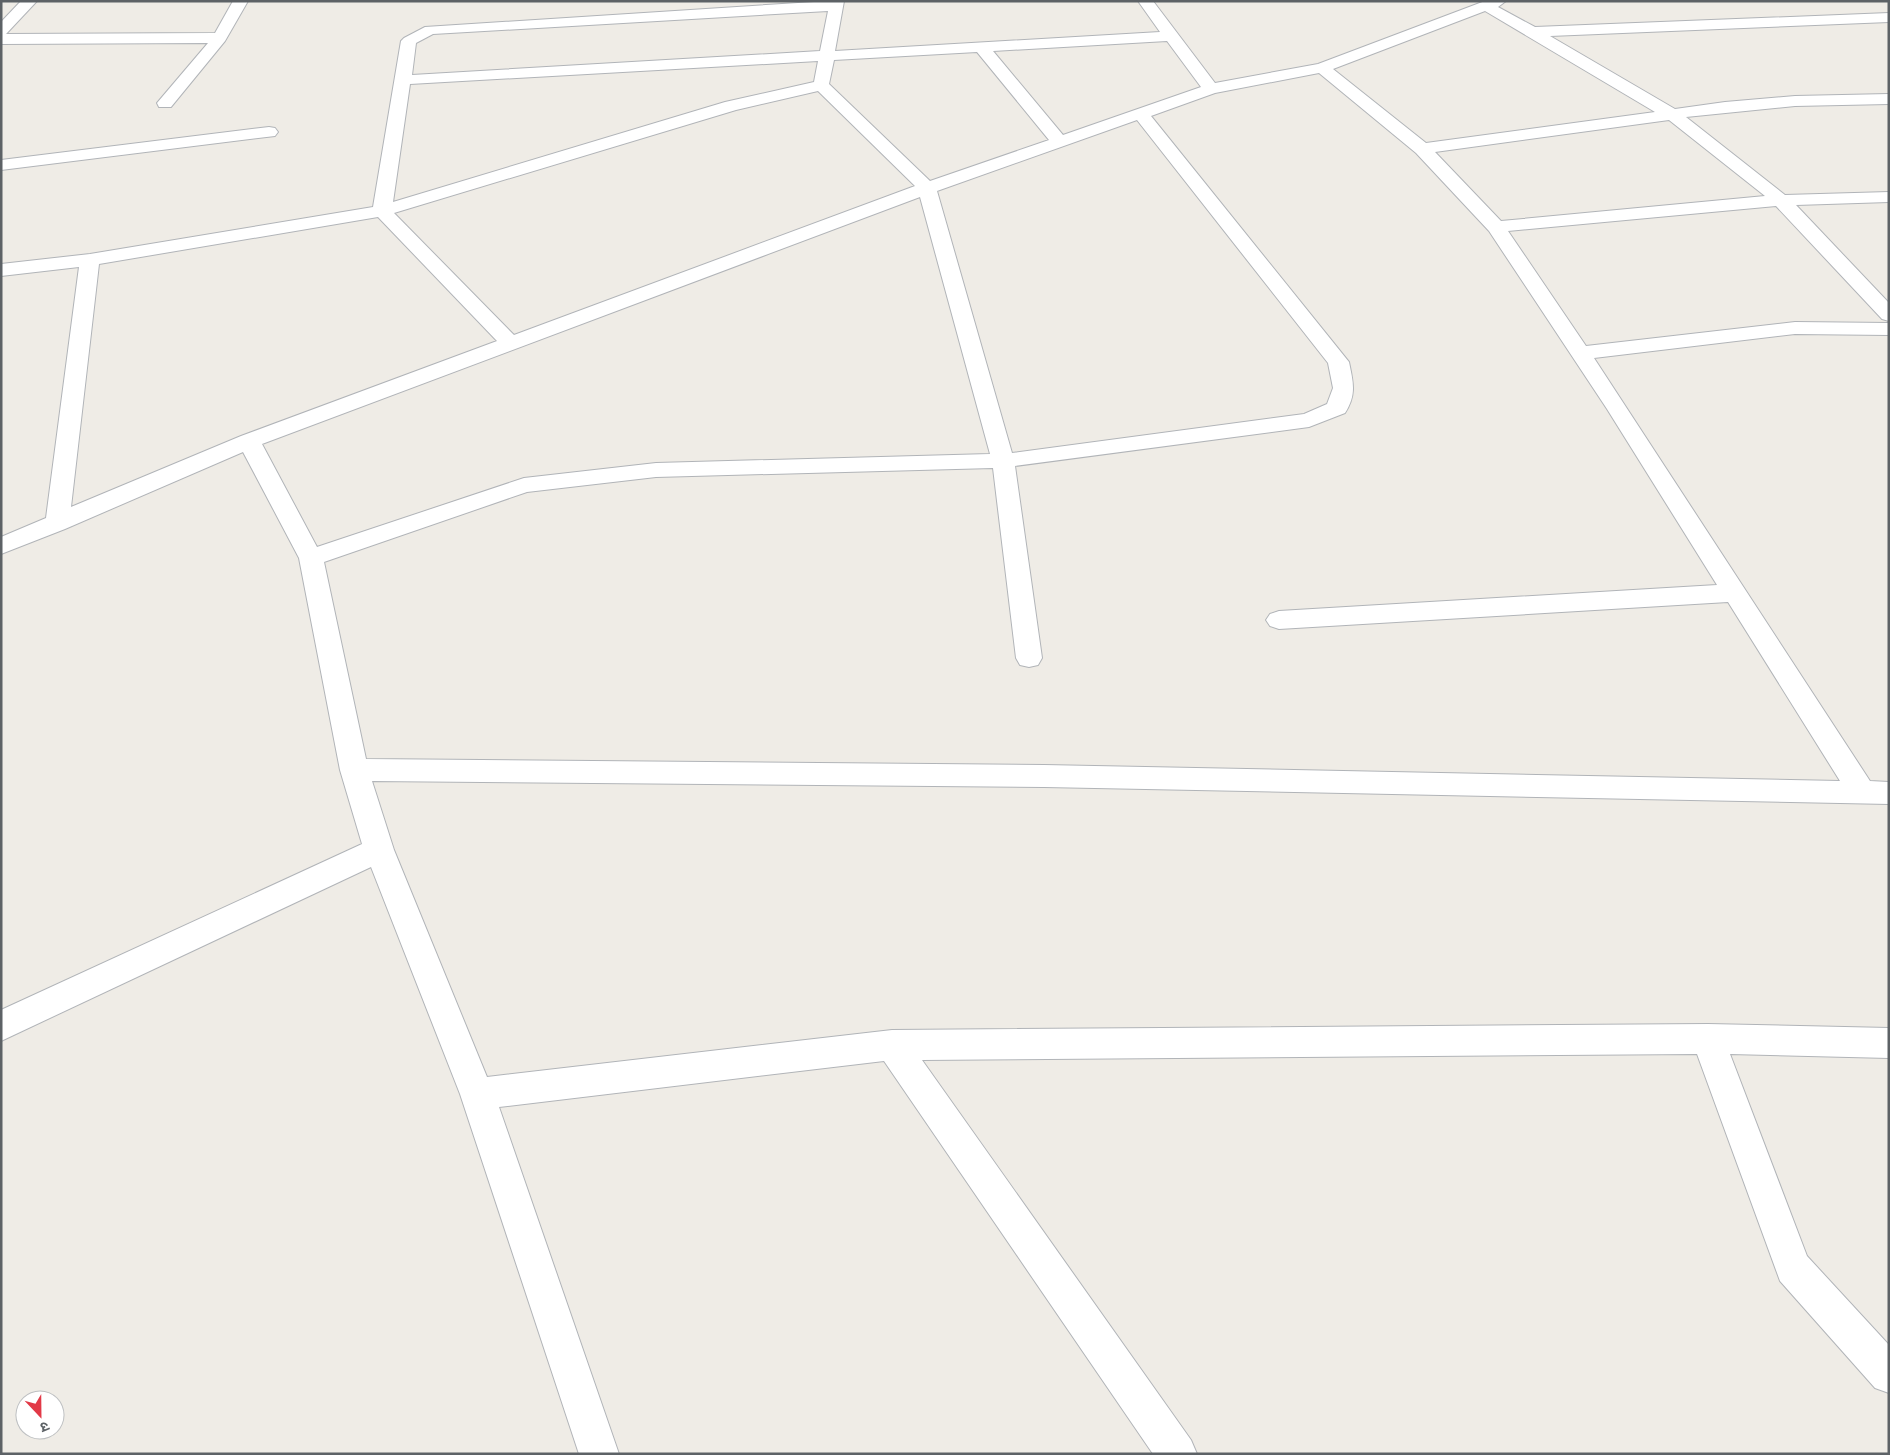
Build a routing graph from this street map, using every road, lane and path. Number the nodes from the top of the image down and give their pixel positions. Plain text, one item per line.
1 (30, 1) edge
2 (241, 1) edge
3 (1145, 1) edge
4 (837, 4) edge
5 (1493, 4) edge
6 (1889, 17) edge
7 (1, 31) edge
8 (1532, 32) junction
9 (1172, 36) junction
10 (220, 38) junction
11 (1, 39) edge
12 (981, 47) junction
13 (827, 55) junction
14 (1322, 68) junction
15 (403, 80) junction
16 (821, 85) junction
17 (1211, 89) junction
18 (1889, 99) edge
19 (165, 103) dead end
20 (1140, 113) junction
21 (1673, 115) junction
22 (269, 132) dead end
23 (1059, 141) junction
24 (1422, 149) junction
25 (1, 165) edge
26 (927, 188) junction
27 (1889, 197) edge
28 (1781, 200) junction
29 (382, 211) junction
30 (1496, 227) junction
31 (90, 260) junction
32 (1, 270) edge
33 (1889, 315) edge
34 (1889, 329) edge
35 (510, 342) junction
36 (1580, 353) junction
37 (249, 441) junction
38 (1003, 461) junction
39 (56, 523) junction
40 (1, 546) edge
41 (312, 558) junction
42 (1735, 593) junction
43 (1279, 620) dead end
44 (1029, 658) dead end
45 (354, 770) junction
46 (1875, 792) edge
47 (379, 850) junction
48 (1, 1026) edge
49 (1708, 1039) junction
50 (1889, 1043) edge
51 (892, 1045) junction
52 (477, 1094) junction
53 (1889, 1374) edge
54 (599, 1454) edge
55 (1177, 1454) edge

1 - 7 street
2 - 10 street
3 - 9 street
4 - 13 street
4 - 15 street
5 - 8 street
5 - 14 street
6 - 8 street
8 - 21 street
9 - 12 street
9 - 17 street
10 - 11 street
10 - 19 street
12 - 13 street
12 - 23 street
13 - 15 street
13 - 16 street
14 - 17 street
14 - 24 street
15 - 29 street
16 - 26 street
16 - 29 street
17 - 20 street
18 - 21 street
20 - 23 street
20 - 38 street
21 - 24 street
21 - 28 street
22 - 25 street
23 - 26 street
24 - 30 street
26 - 35 street
26 - 38 street
27 - 28 street
28 - 30 street
28 - 33 street
29 - 31 street
29 - 35 street
30 - 36 street
31 - 32 street
31 - 39 street
34 - 36 street
35 - 37 street
36 - 42 street
37 - 39 street
37 - 41 street
38 - 41 street
38 - 44 street
39 - 40 street
41 - 45 street
42 - 43 street
42 - 46 street
45 - 46 street
45 - 47 street
47 - 48 street
47 - 52 street
49 - 50 street
49 - 51 street
49 - 53 street
51 - 52 street
51 - 55 street
52 - 54 street

